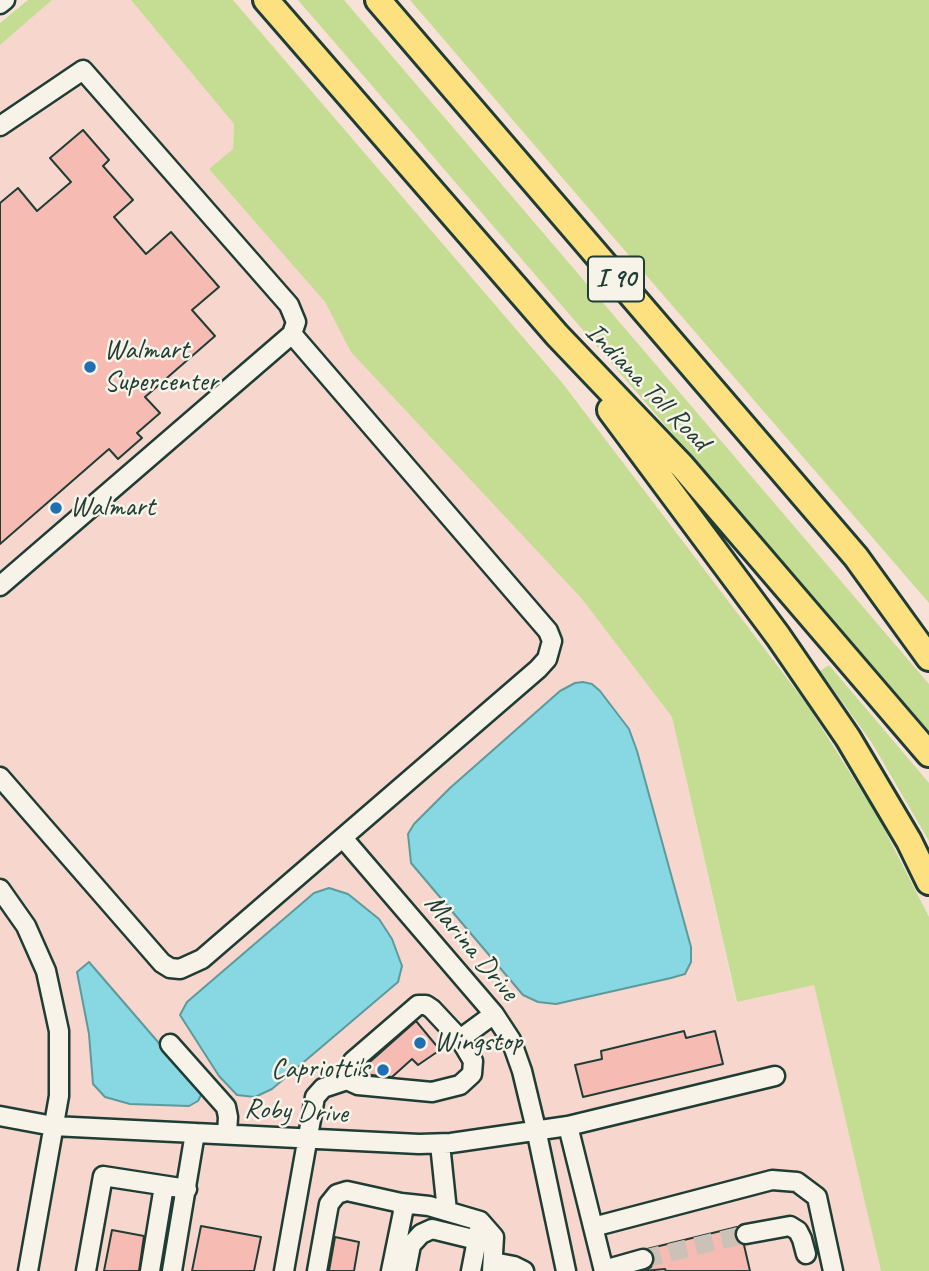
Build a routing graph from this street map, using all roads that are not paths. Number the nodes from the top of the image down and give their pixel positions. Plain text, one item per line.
1 (5, 0) edge
2 (266, 0) edge
3 (378, 0) edge
4 (0, 4) edge
5 (0, 126) edge
6 (292, 334) junction
7 (557, 335) junction
8 (856, 557) junction
9 (0, 586) edge
10 (929, 631) edge
11 (929, 658) edge
12 (929, 754) edge
13 (0, 777) edge
14 (343, 838) junction
15 (929, 882) edge
16 (0, 889) edge
17 (494, 1014) junction
18 (460, 1040) junction
19 (170, 1044) dead end
20 (775, 1076) dead end
21 (347, 1080) junction
22 (0, 1116) edge
23 (53, 1126) junction
24 (568, 1126) junction
25 (536, 1129) junction
26 (195, 1133) junction
27 (227, 1134) junction
28 (308, 1139) junction
29 (440, 1144) junction
30 (164, 1186) junction
31 (187, 1189) junction
32 (401, 1203) junction
33 (97, 1209) junction
34 (447, 1211) junction
35 (481, 1222) junction
36 (593, 1227) junction
37 (746, 1234) tunnel mouth
38 (477, 1240) junction
39 (643, 1259) tunnel mouth
40 (808, 1263) edge
41 (493, 1267) edge
42 (604, 1270) edge
43 (28, 1271) edge
44 (86, 1271) edge
45 (95, 1271) edge
46 (150, 1271) edge
47 (172, 1271) edge
48 (284, 1271) edge
49 (317, 1271) edge
50 (391, 1271) edge
51 (406, 1271) edge
52 (471, 1271) edge
53 (524, 1271) edge
54 (566, 1271) edge
55 (834, 1271) edge

1 - 4 street
2 - 7 highway, Indiana Toll Road
3 - 8 highway, Indiana Toll Road / I 90
5 - 6 street
6 - 9 street
6 - 14 street
7 - 12 highway, Indiana Toll Road
7 - 15 highway
8 - 10 highway
8 - 11 highway, Indiana Toll Road / I 90
13 - 14 street
14 - 17 street, Marina Drive
16 - 23 street
17 - 18 street
17 - 25 street, Marina Drive
18 - 21 street
18 - 21 street
19 - 27 street
20 - 24 street, Roby Drive
21 - 28 street
22 - 23 street, Roby Drive
23 - 26 street, Roby Drive
23 - 43 street
24 - 25 street, Roby Drive
24 - 36 street
25 - 29 street, Roby Drive
25 - 54 street, Marina Drive
26 - 27 street, Roby Drive
26 - 31 street
27 - 28 street, Roby Drive
28 - 29 street, Roby Drive
28 - 48 street
29 - 34 street
30 - 31 street
30 - 33 street
30 - 46 street
31 - 47 street
32 - 34 street
32 - 49 street
32 - 50 street
33 - 44 street
33 - 45 street
34 - 35 street
35 - 38 street
35 - 41 street
36 - 42 street
36 - 55 street
37 - 40 street
38 - 51 street
38 - 52 street
39 - 42 street
41 - 53 street

